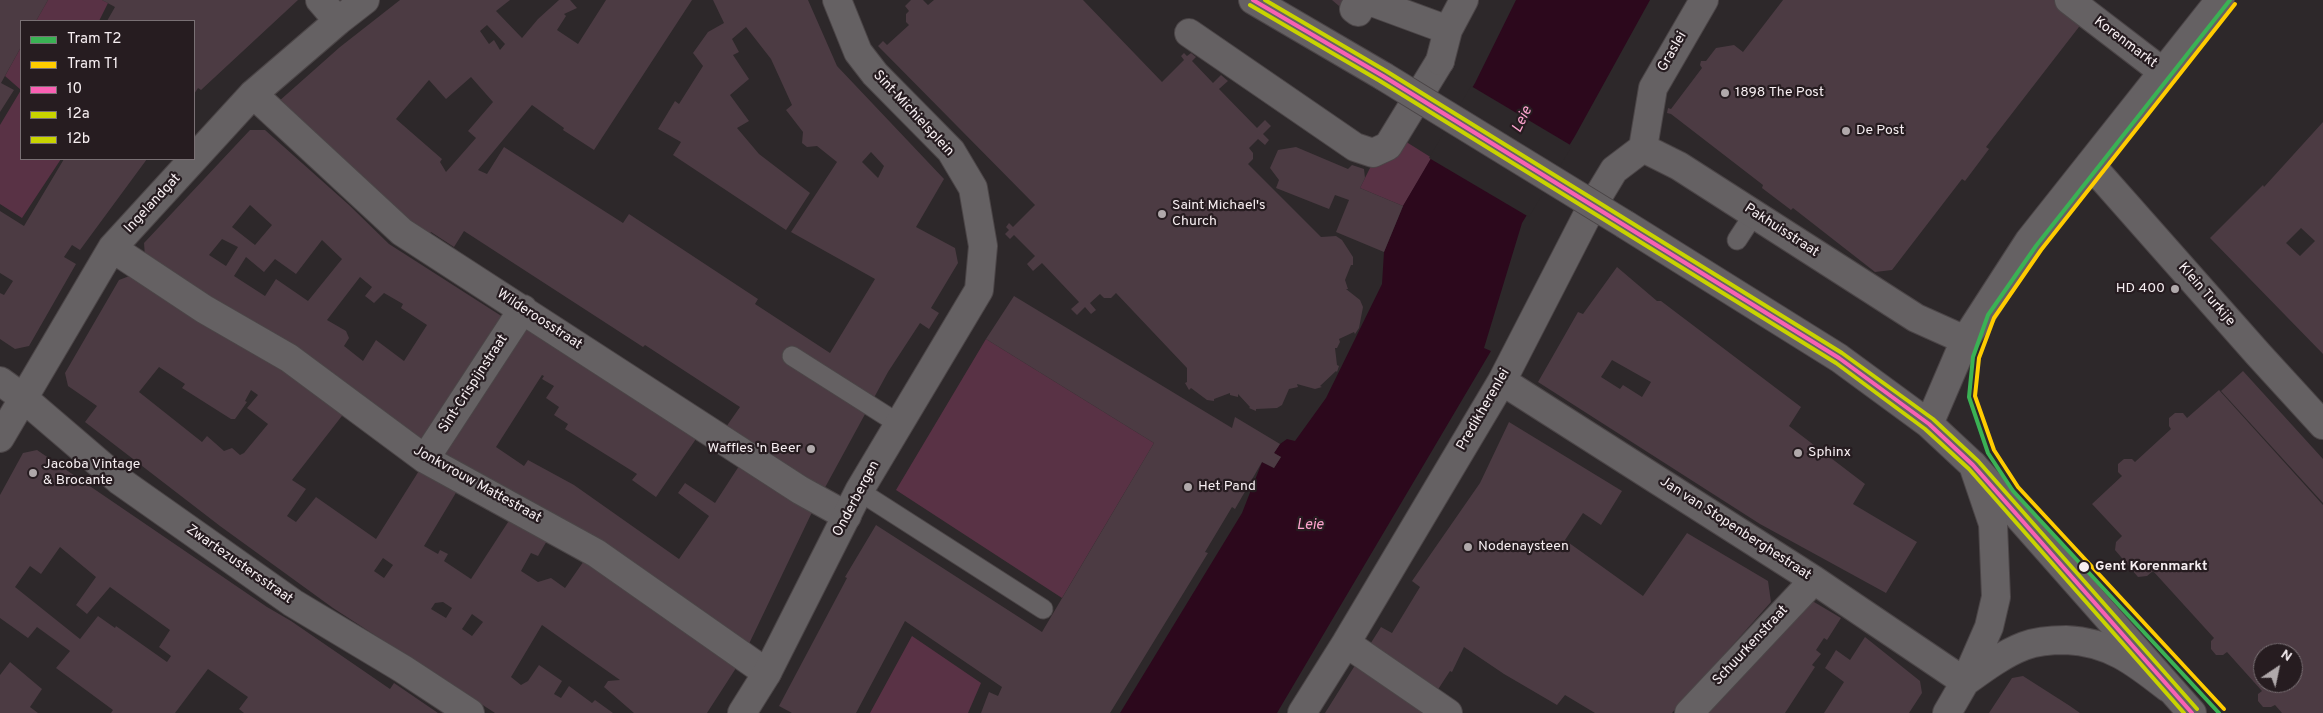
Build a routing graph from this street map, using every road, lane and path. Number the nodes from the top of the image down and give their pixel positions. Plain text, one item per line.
1 (320, 0) edge
2 (365, 0) edge
3 (837, 0) edge
4 (1254, 0) edge
5 (1464, 0) edge
6 (1704, 0) edge
7 (2220, 0) edge
8 (2078, 7) edge
9 (1358, 12) dead end
10 (338, 21) junction
11 (1448, 30) junction
12 (1189, 33) dead end
13 (2163, 72) junction
14 (253, 94) junction
15 (1643, 148) junction
16 (195, 157) edge
17 (193, 160) edge
18 (2090, 164) junction
19 (1754, 214) junction
20 (1737, 240) dead end
21 (112, 248) junction
22 (979, 290) joint
23 (523, 309) junction
24 (1965, 340) junction
25 (792, 356) dead end
26 (0, 381) edge
27 (1502, 381) junction
28 (22, 397) junction
29 (899, 424) junction
30 (1929, 424) junction
31 (2323, 425) edge
32 (0, 438) edge
33 (425, 459) junction
34 (1972, 465) junction
35 (859, 492) junction
36 (847, 516) junction
37 (1814, 580) junction
38 (1043, 609) dead end
39 (1346, 643) junction
40 (767, 673) junction
41 (1965, 682) junction
42 (2168, 688) junction
43 (470, 713) edge
44 (742, 713) edge
45 (1302, 713) edge
46 (1448, 713) edge
47 (1689, 713) edge
48 (1947, 713) edge
49 (2192, 713) edge

1 - 10 street
2 - 10 street, Ingelandgat
3 - 22 street, Sint-Michielsplein
4 - 30 street, bridge
5 - 11 street
6 - 15 street, Graslei
7 - 13 street, Korenmarkt
8 - 13 street, Korenmarkt
9 - 11 street
10 - 14 street, Ingelandgat
11 - 12 street
13 - 18 street, Korenmarkt
14 - 16 street, Ingelandgat
14 - 23 street, Wilderoosstraat
15 - 19 street, Pakhuisstraat
15 - 27 street, Predikherenlei
17 - 21 street, Ingelandgat
18 - 24 street, Korenmarkt
18 - 31 street, Klein Turkije
19 - 20 lane
19 - 24 street, Pakhuisstraat
21 - 28 street, Ingelandgat
21 - 33 street, Jonkvrouw Mattestraat
22 - 29 street, Onderbergen
23 - 33 street, Sint-Crispijnstraat
23 - 36 street, Wilderoosstraat
24 - 30 street, Korenmarkt
25 - 29 lane
26 - 28 street, Zwartezustersstraat
27 - 37 street, Jan van Stopenberghestraat
27 - 39 street, Predikherenlei
28 - 32 street, Ingelandgat
28 - 43 street, Zwartezustersstraat
29 - 35 street, Onderbergen
30 - 34 street
33 - 40 street, Jonkvrouw Mattestraat
34 - 41 street
34 - 42 street
35 - 36 street, Onderbergen
35 - 38 lane
36 - 40 street, Onderbergen
37 - 41 street, Jan van Stopenberghestraat
37 - 47 street, Schuurkenstraat
39 - 45 street, Predikherenlei
39 - 46 street
40 - 44 street, Onderbergen
41 - 42 street
41 - 48 street
42 - 49 street

